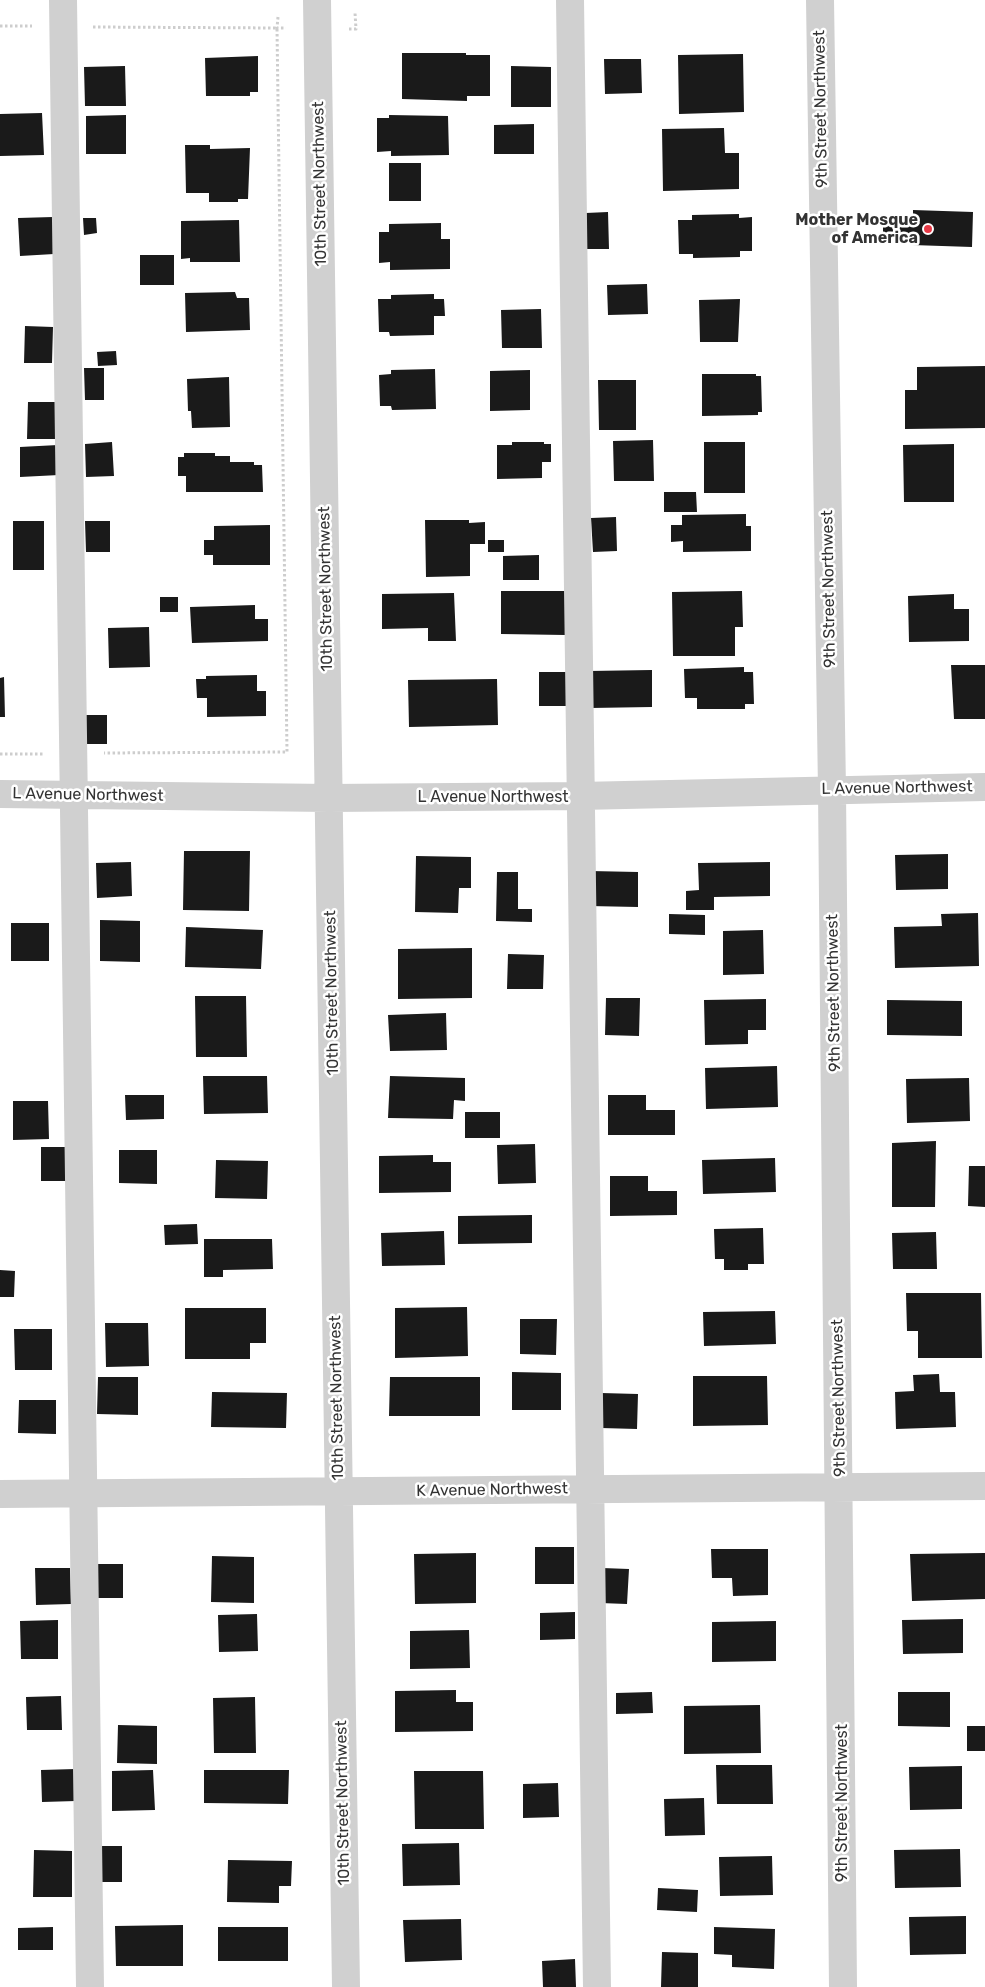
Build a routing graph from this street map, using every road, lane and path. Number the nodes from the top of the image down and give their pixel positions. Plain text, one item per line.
1 (63, 0) edge
2 (317, 0) edge
3 (570, 0) edge
4 (820, 0) edge
5 (356, 13) dead end
6 (278, 17) dead end
7 (0, 26) edge
8 (63, 27) junction
9 (278, 28) junction
10 (292, 28) dead end
11 (341, 28) dead end
12 (0, 754) edge
13 (72, 754) junction
14 (985, 787) edge
15 (832, 790) junction
16 (0, 794) edge
17 (72, 795) junction
18 (580, 796) junction
19 (329, 798) junction
20 (985, 1486) edge
21 (840, 1487) junction
22 (590, 1489) junction
23 (338, 1491) junction
24 (0, 1494) edge
25 (82, 1494) junction
26 (90, 1987) edge
27 (346, 1987) edge
28 (596, 1987) edge
29 (843, 1987) edge

1 - 8 street
2 - 19 street, 10th Street Northwest
3 - 18 street
4 - 15 street, 9th Street Northwest
5 - 11 path
6 - 9 path
7 - 8 path
8 - 9 path
8 - 13 street
9 - 10 path
9 - 13 path
12 - 13 path
13 - 17 street
14 - 15 street, L Avenue Northwest
15 - 18 street, L Avenue Northwest
15 - 21 street, 9th Street Northwest
16 - 17 street, L Avenue Northwest
17 - 19 street, L Avenue Northwest
17 - 25 street
18 - 19 street, L Avenue Northwest
18 - 22 street
19 - 23 street, 10th Street Northwest
20 - 21 street, K Avenue Northwest
21 - 22 street, K Avenue Northwest
21 - 29 street, 9th Street Northwest
22 - 23 street, K Avenue Northwest
22 - 28 street
23 - 25 street, K Avenue Northwest
23 - 27 street, 10th Street Northwest
24 - 25 street, K Avenue Northwest
25 - 26 street

